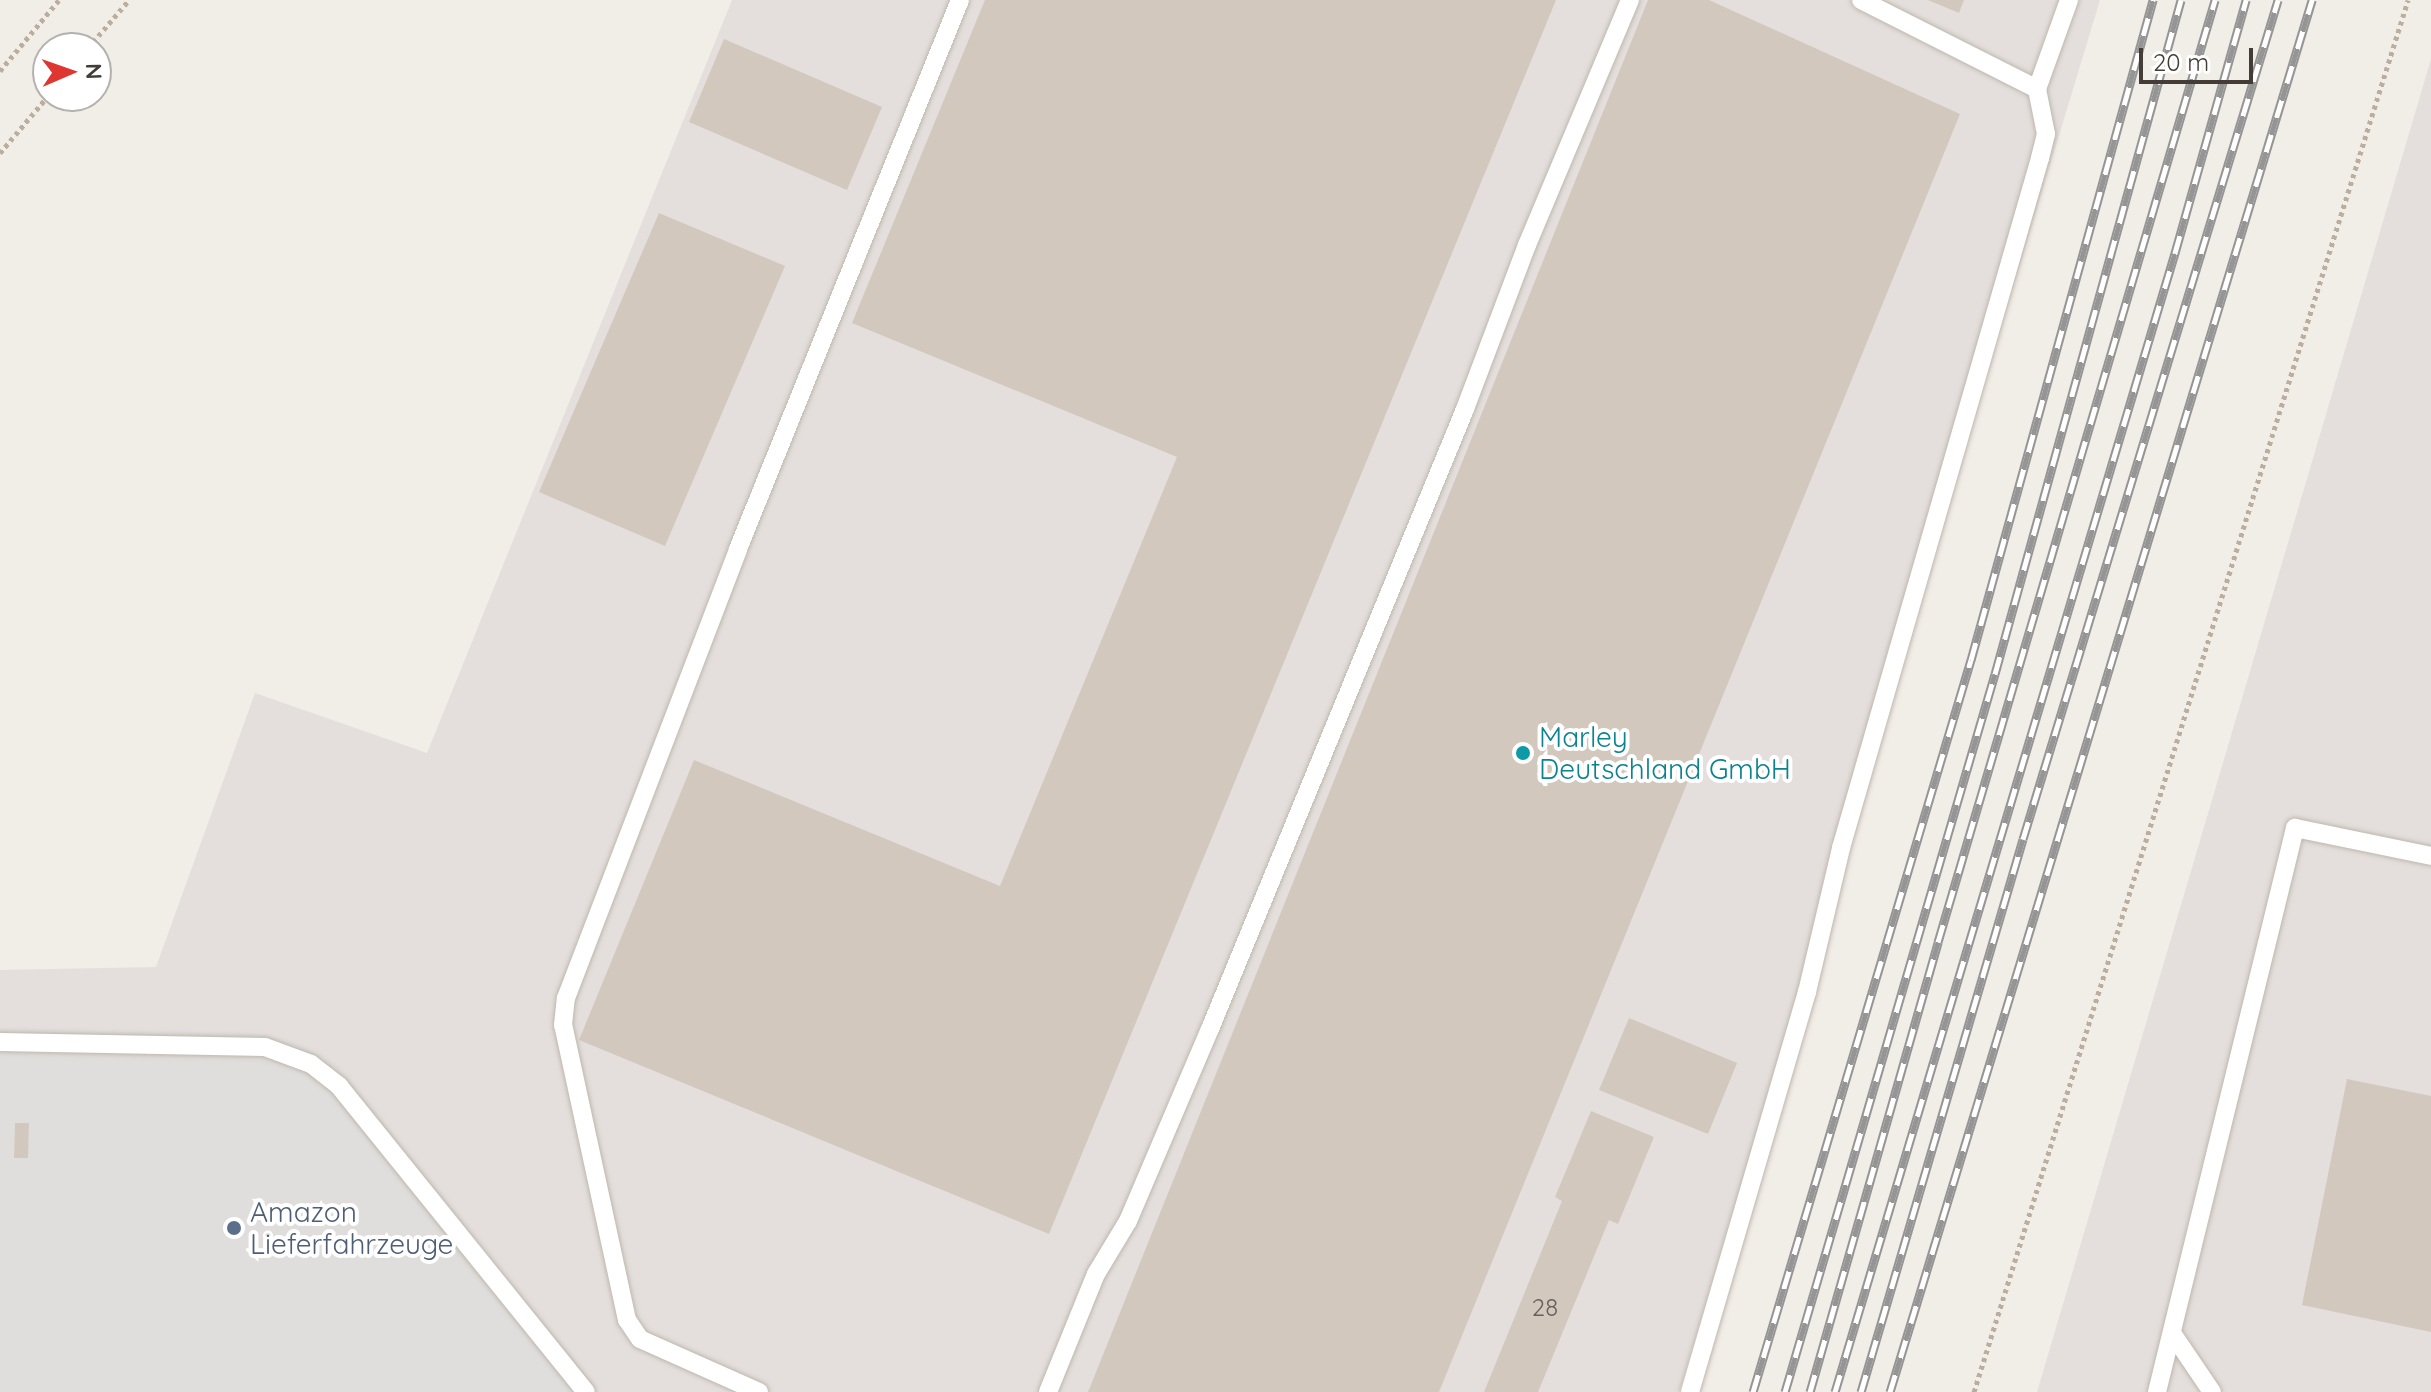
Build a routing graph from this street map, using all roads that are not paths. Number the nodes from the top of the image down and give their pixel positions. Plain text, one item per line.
1 (960, 0) edge
2 (1630, 0) edge
3 (1861, 0) edge
4 (2069, 0) edge
5 (2037, 89) junction
6 (2431, 856) edge
7 (0, 1042) edge
8 (2172, 1333) junction
9 (586, 1392) edge
10 (759, 1392) edge
11 (1048, 1392) edge
12 (1690, 1392) edge
13 (2157, 1392) edge
14 (2212, 1392) edge

1 - 10 lane
2 - 11 lane
3 - 5 lane
4 - 5 lane
5 - 12 lane
6 - 8 lane
7 - 9 lane
8 - 13 lane
8 - 14 lane

